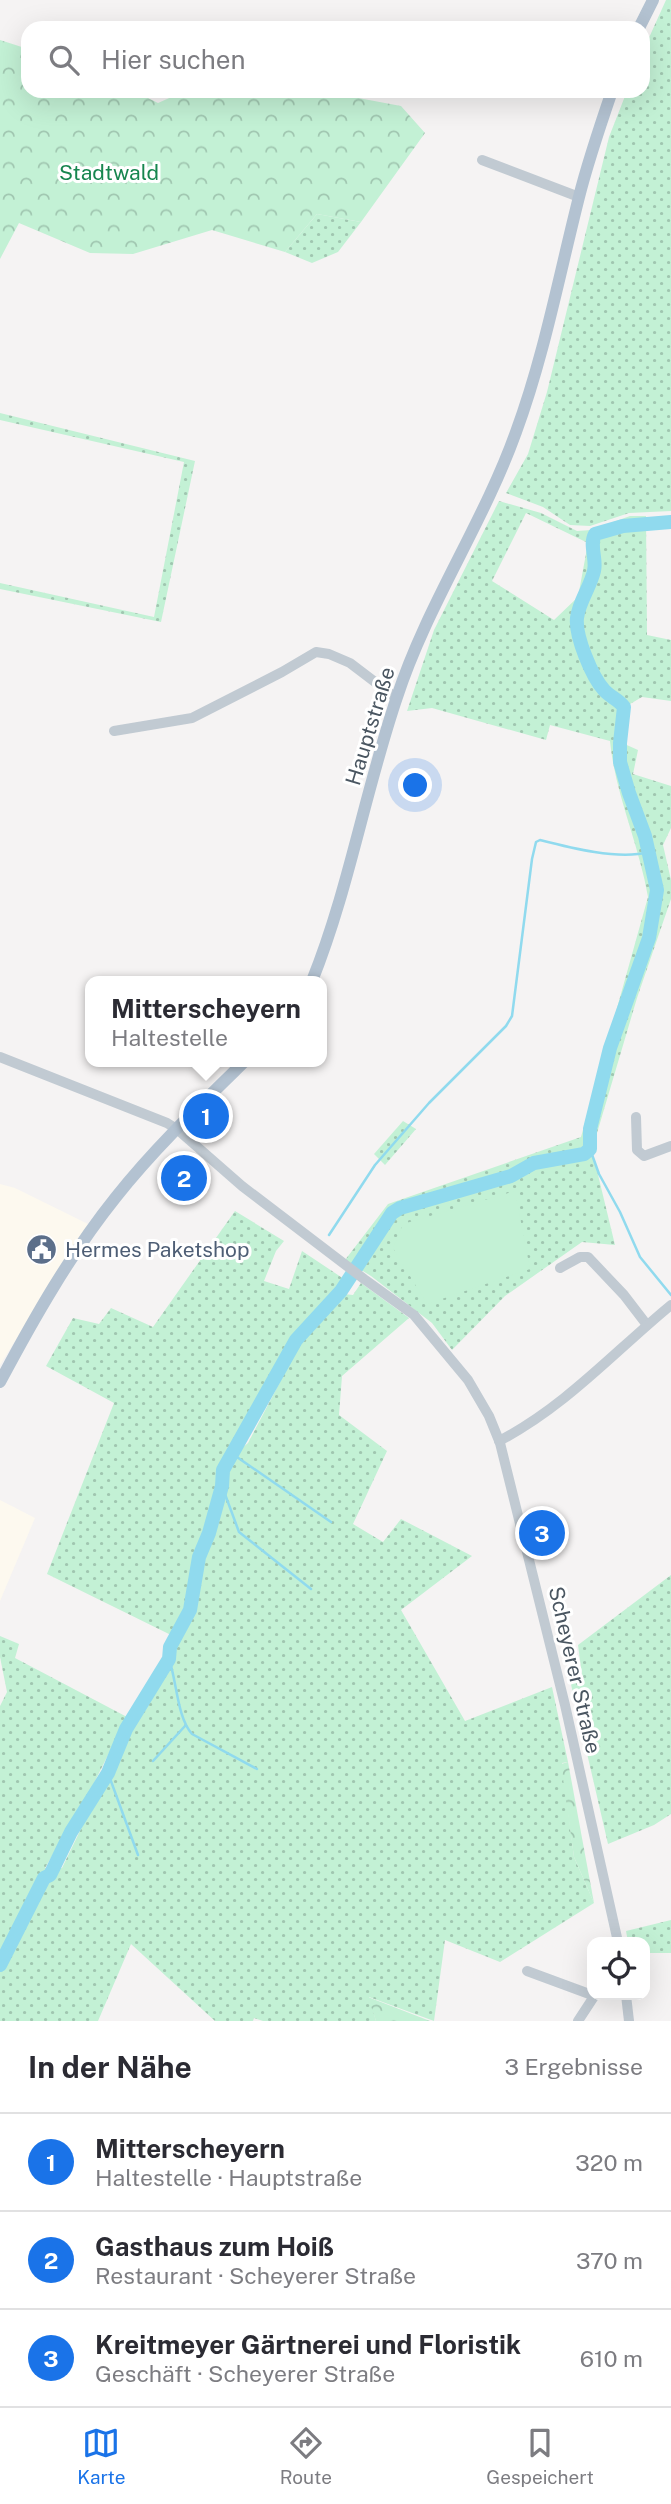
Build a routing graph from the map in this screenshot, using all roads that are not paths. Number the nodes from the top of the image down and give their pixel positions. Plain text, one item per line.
1 (653, 0) edge
2 (642, 21) edge
3 (610, 98) edge
4 (482, 160) dead end
5 (579, 197) junction
6 (396, 698) junction
7 (114, 731) dead end
8 (314, 976) edge
9 (0, 1057) edge
10 (239, 1067) edge
11 (636, 1117) dead end
12 (178, 1129) junction
13 (671, 1146) edge
14 (560, 1268) dead end
15 (671, 1305) edge
16 (647, 1325) junction
17 (4, 1366) edge
18 (0, 1382) edge
19 (499, 1441) junction
20 (617, 1937) edge
21 (527, 1971) dead end
22 (587, 1992) edge
23 (591, 2000) edge
24 (627, 2000) edge
25 (578, 2021) edge
26 (629, 2021) edge

1 - 2 main road
3 - 5 main road, Hauptstraße
4 - 5 street
5 - 6 main road, Hauptstraße
6 - 7 street
6 - 8 main road, Hauptstraße
9 - 12 street, Scheyerer Straße
10 - 12 main road
11 - 13 street
12 - 17 main road
12 - 19 street, Scheyerer Straße
14 - 16 street
15 - 16 street
16 - 19 street
17 - 18 main road
19 - 20 street, Scheyerer Straße
21 - 22 street
23 - 25 street
24 - 26 street

